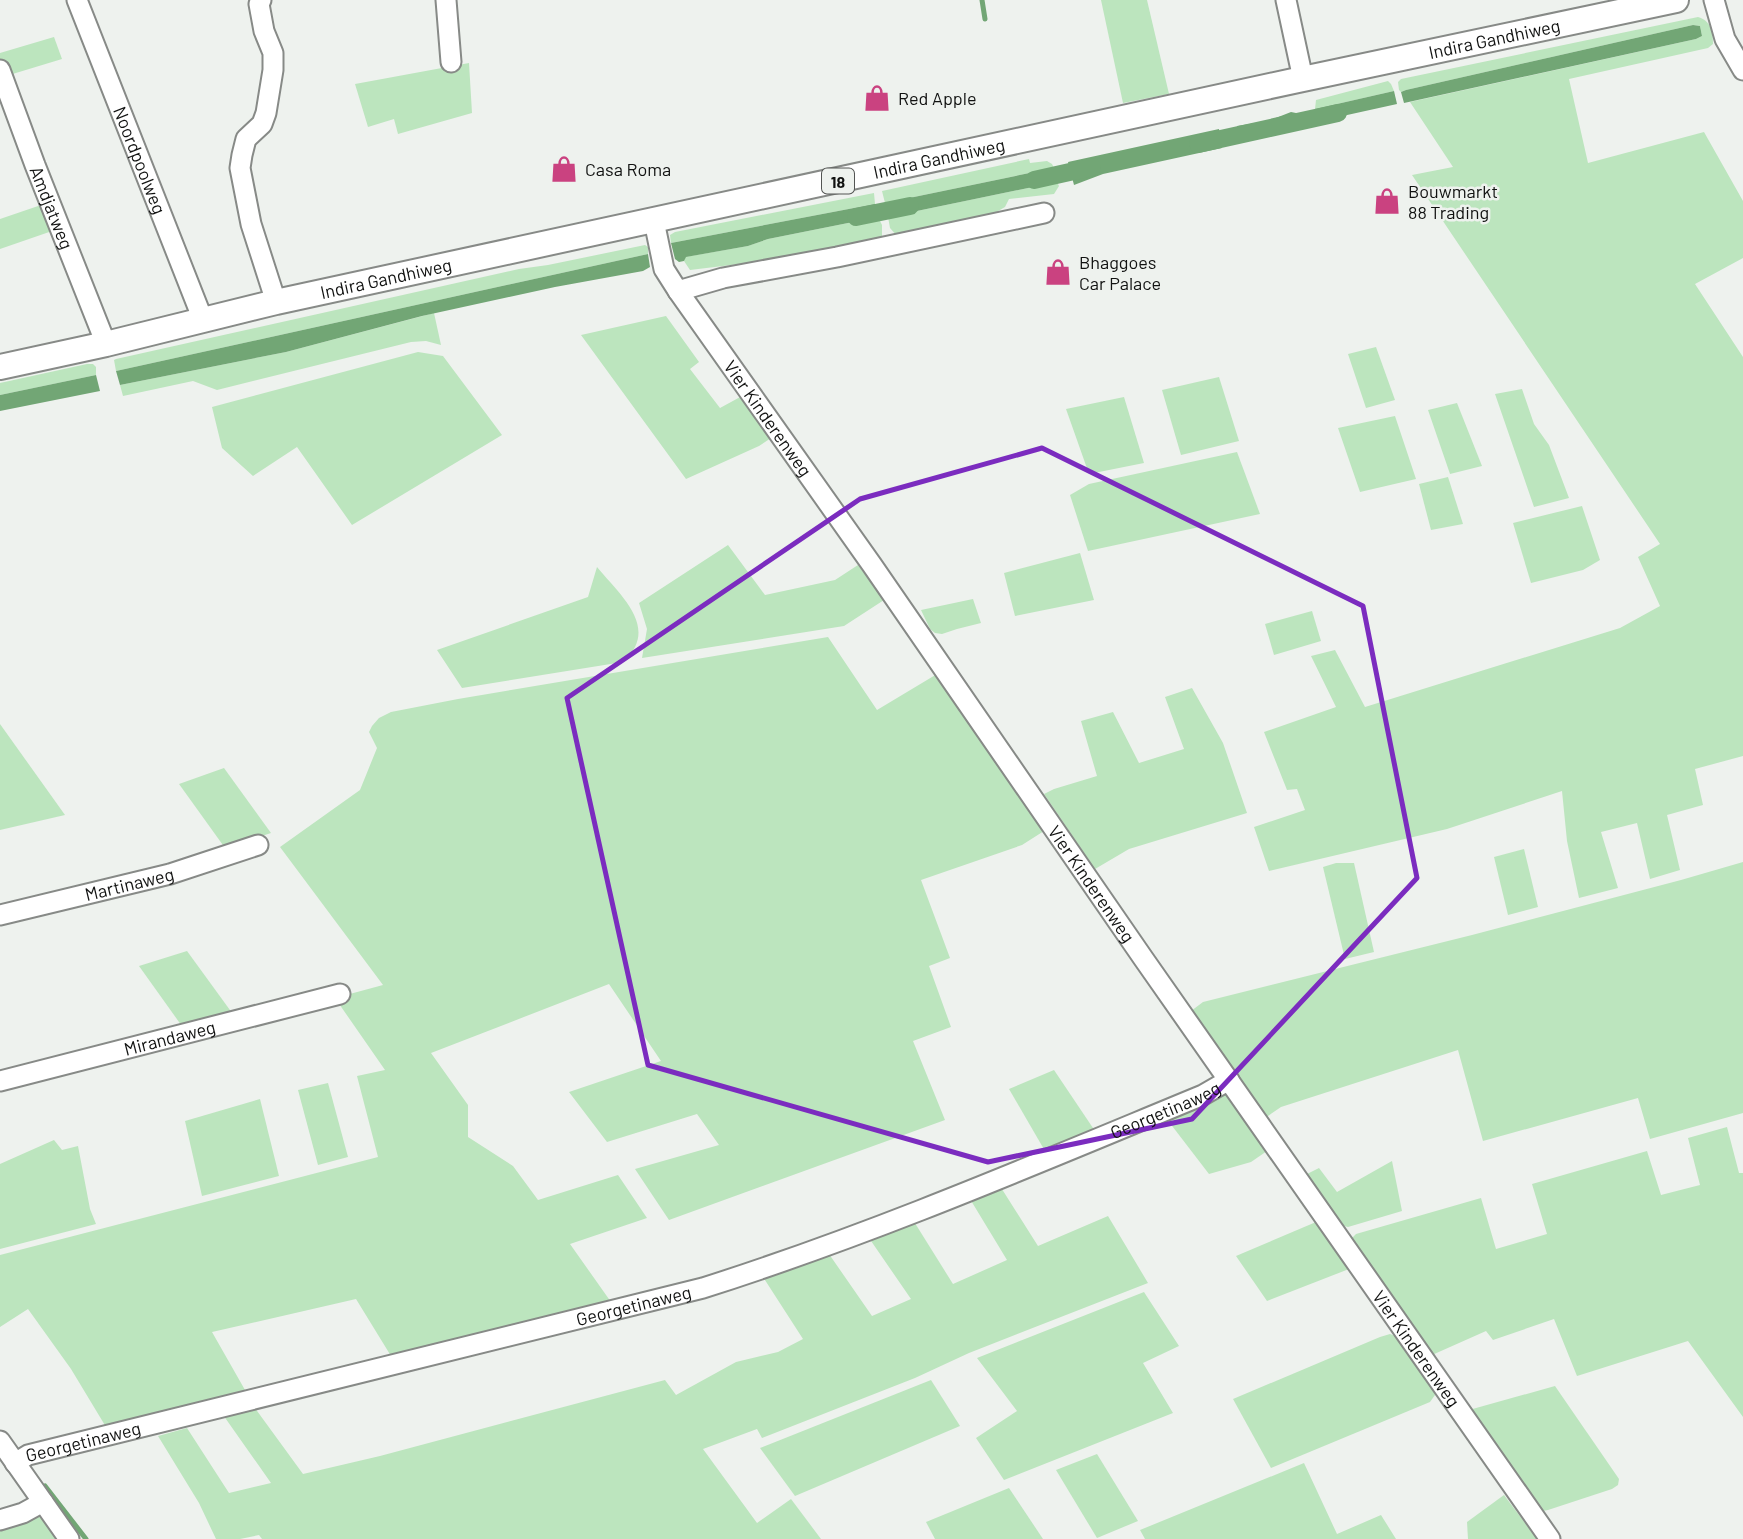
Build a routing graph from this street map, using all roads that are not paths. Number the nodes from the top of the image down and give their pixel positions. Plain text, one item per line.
1 (77, 0) edge
2 (261, 0) edge
3 (446, 0) edge
4 (1286, 0) edge
5 (1676, 0) edge
6 (1714, 0) edge
7 (451, 62) dead end
8 (0, 69) edge
9 (1743, 70) edge
10 (1303, 79) junction
11 (1045, 213) dead end
12 (656, 230) junction
13 (678, 291) junction
14 (276, 302) junction
15 (202, 320) junction
16 (106, 344) junction
17 (0, 367) edge
18 (258, 845) dead end
19 (0, 915) edge
20 (340, 994) dead end
21 (1228, 1080) junction
22 (0, 1081) edge
23 (0, 1441) edge
24 (15, 1463) junction
25 (43, 1502) junction
26 (0, 1520) edge
27 (69, 1539) edge
28 (1550, 1539) edge

1 - 15 street, Noordpoolweg
2 - 14 street
3 - 7 street
4 - 10 street
5 - 10 main road, Indira Gandhiweg / 18
6 - 9 street
8 - 16 street, Amdjatweg
10 - 12 main road, Indira Gandhiweg / 18
11 - 13 street
12 - 13 street, Vier Kinderenweg
12 - 14 main road, Indira Gandhiweg / 18
13 - 21 street, Vier Kinderenweg
14 - 15 main road, Indira Gandhiweg / 18
15 - 16 main road, Indira Gandhiweg / 18
16 - 17 main road, Indira Gandhiweg / 18
18 - 19 street, Martinaweg
20 - 22 street, Mirandaweg
21 - 24 street, Georgetinaweg
21 - 28 street, Vier Kinderenweg
23 - 24 street
24 - 25 street
25 - 26 street
25 - 27 street

